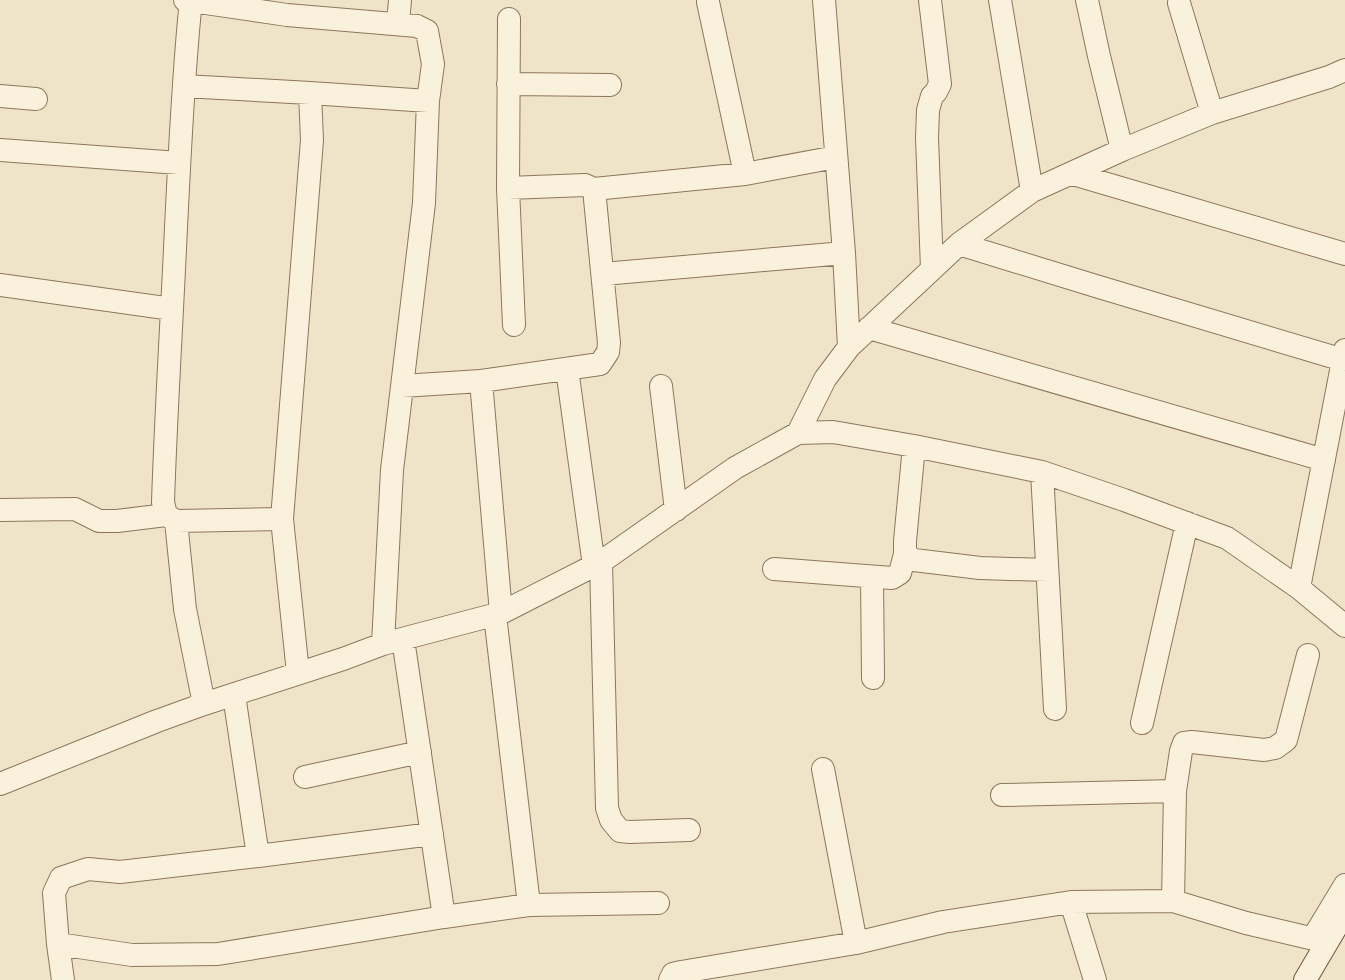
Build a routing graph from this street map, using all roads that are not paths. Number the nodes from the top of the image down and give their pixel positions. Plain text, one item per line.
1 (189, 0) edge
2 (400, 0) edge
3 (824, 0) edge
4 (930, 0) edge
5 (1000, 0) edge
6 (1087, 0) edge
7 (708, 2) dead end
8 (1179, 3) dead end
9 (288, 8) edge
10 (508, 19) dead end
11 (398, 23) junction
12 (1345, 70) edge
13 (508, 84) junction
14 (610, 85) dead end
15 (184, 86) junction
16 (310, 93) junction
17 (0, 96) edge
18 (36, 99) dead end
19 (428, 101) junction
20 (1212, 113) junction
21 (0, 150) edge
22 (1122, 150) junction
23 (836, 156) junction
24 (179, 163) junction
25 (745, 174) junction
26 (1073, 174) junction
27 (508, 188) junction
28 (594, 189) junction
29 (1032, 191) junction
30 (959, 244) junction
31 (844, 253) junction
32 (1345, 254) edge
33 (932, 269) junction
34 (603, 274) junction
35 (0, 285) edge
36 (172, 309) junction
37 (514, 324) dead end
38 (869, 328) junction
39 (849, 347) junction
40 (1344, 355) edge
41 (567, 368) junction
42 (481, 381) junction
43 (402, 386) junction
44 (662, 386) dead end
45 (798, 433) junction
46 (914, 446) junction
47 (1324, 460) junction
48 (1042, 472) junction
49 (0, 510) edge
50 (676, 510) junction
51 (171, 518) junction
52 (282, 520) junction
53 (1187, 523) junction
54 (905, 554) junction
55 (598, 564) junction
56 (774, 569) dead end
57 (1047, 570) junction
58 (872, 577) junction
59 (1299, 588) junction
60 (498, 614) junction
61 (1345, 626) edge
62 (393, 642) junction
63 (1308, 656) dead end
64 (298, 673) junction
65 (873, 678) dead end
66 (234, 695) junction
67 (204, 704) junction
68 (1055, 709) dead end
69 (1142, 724) dead end
70 (420, 752) junction
71 (823, 769) dead end
72 (305, 777) dead end
73 (0, 784) edge
74 (1175, 791) junction
75 (1002, 795) dead end
76 (689, 830) dead end
77 (432, 834) junction
78 (258, 856) junction
79 (1345, 885) edge
80 (1173, 901) junction
81 (1071, 902) junction
82 (658, 903) dead end
83 (530, 904) junction
84 (1345, 912) edge
85 (444, 917) junction
86 (1320, 940) junction
87 (856, 943) junction
88 (58, 944) junction
89 (63, 980) edge
90 (670, 980) edge
91 (1095, 980) edge
92 (1305, 980) edge

1 - 9 street
1 - 15 street
2 - 11 street
3 - 23 street
4 - 33 street
5 - 29 street
6 - 22 street
7 - 25 street
8 - 20 street
9 - 11 street
10 - 13 street
11 - 19 street
12 - 20 street
13 - 14 street
13 - 27 street
15 - 16 street
15 - 24 street
16 - 19 street
16 - 52 street
17 - 18 street
19 - 43 street
20 - 22 street
21 - 24 street
22 - 26 street
23 - 25 street
23 - 31 street
24 - 36 street
25 - 28 street
26 - 29 street
26 - 32 street
27 - 28 street
27 - 37 street
28 - 34 street
29 - 30 street
30 - 33 street
30 - 40 street
31 - 34 street
31 - 39 street
33 - 38 street
34 - 41 street
35 - 36 street
36 - 51 street
38 - 39 street
38 - 47 street
39 - 45 street
40 - 47 street
41 - 42 street
41 - 55 street
42 - 43 street
42 - 60 street
43 - 62 street
44 - 50 street
45 - 46 street
45 - 50 street
46 - 48 street
46 - 54 street
47 - 59 street
48 - 53 street
48 - 57 street
49 - 51 street
50 - 55 street
51 - 52 street
51 - 67 street
52 - 64 street
53 - 59 street
53 - 69 street
54 - 57 street
54 - 58 street
55 - 60 street
55 - 76 street
56 - 58 street
57 - 68 street
58 - 65 street
59 - 61 street
60 - 62 street
60 - 83 street
62 - 64 street
62 - 70 street
63 - 74 street
64 - 66 street
66 - 67 street
66 - 78 street
67 - 73 street
70 - 72 street
70 - 77 street
71 - 87 street
74 - 75 street
74 - 80 street
77 - 78 street
77 - 85 street
78 - 88 street
79 - 86 street
80 - 81 street
80 - 86 street
81 - 87 street
81 - 91 street
82 - 83 street
83 - 85 street
84 - 86 street
85 - 88 street
86 - 92 street
87 - 90 street
88 - 89 street

